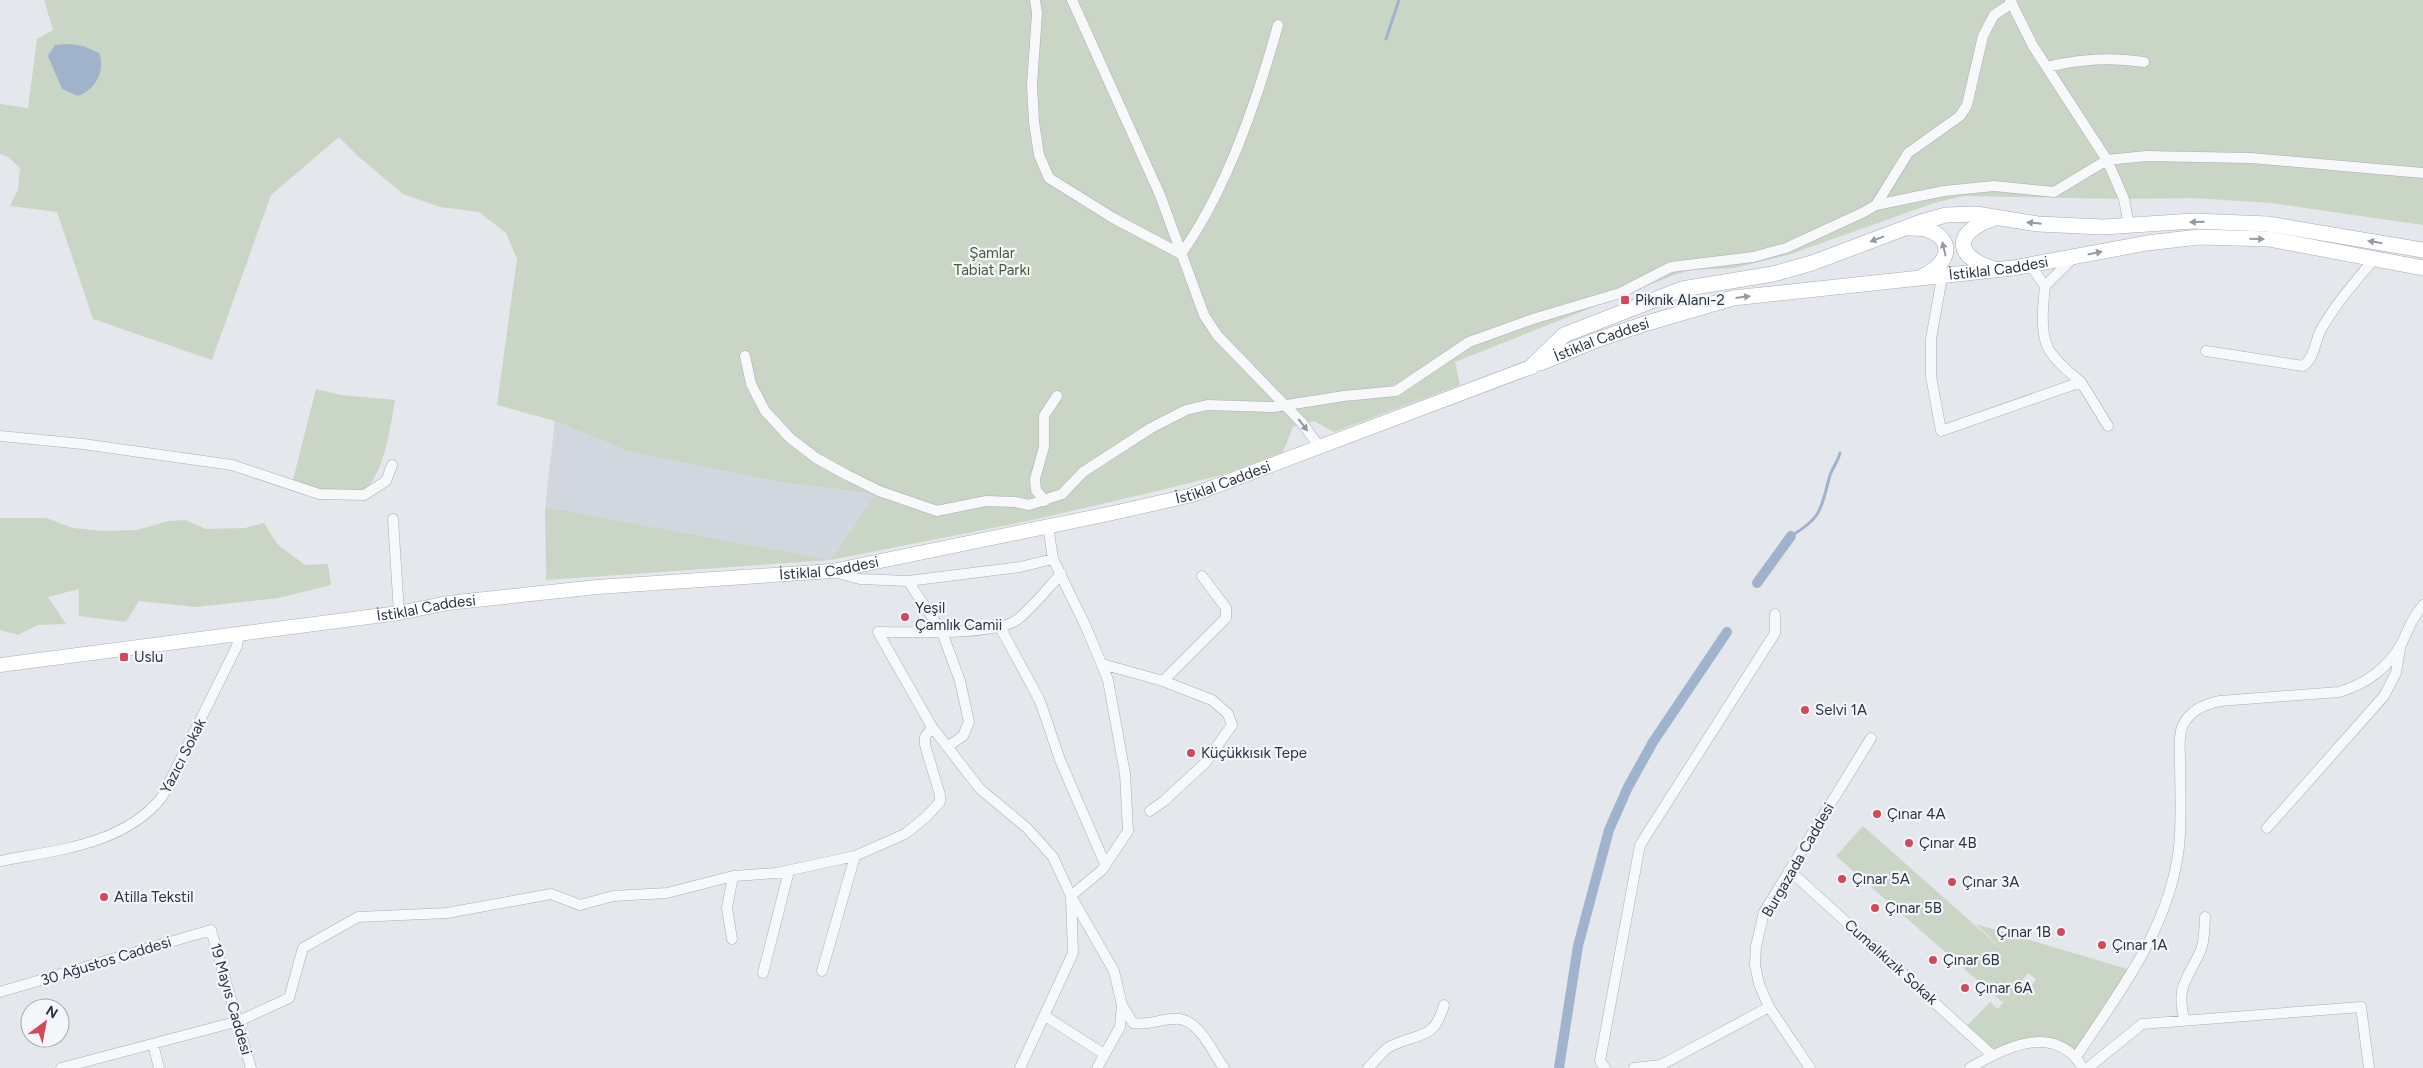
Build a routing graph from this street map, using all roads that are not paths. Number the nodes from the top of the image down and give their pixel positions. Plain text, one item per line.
1 (1035, 0) edge
2 (1072, 0) edge
3 (2011, 2) edge
4 (1278, 25) dead end
5 (2144, 62) dead end
6 (2047, 67) junction
7 (2107, 160) junction
8 (2423, 173) edge
9 (1876, 205) junction
10 (1995, 218) junction
11 (2129, 226) junction
12 (1908, 227) junction
13 (2423, 250) edge
14 (1181, 254) junction
15 (2074, 257) junction
16 (2374, 259) junction
17 (2030, 265) junction
18 (2423, 268) edge
19 (1998, 270) junction
20 (1942, 277) junction
21 (1915, 280) junction
22 (2045, 286) junction
23 (2206, 351) dead end
24 (745, 356) dead end
25 (1531, 367) junction
26 (2081, 382) junction
27 (1057, 396) dead end
28 (1285, 405) junction
29 (2108, 426) dead end
30 (0, 436) edge
31 (1320, 448) junction
32 (392, 465) dead end
33 (1045, 501) junction
34 (394, 519) dead end
35 (1048, 526) junction
36 (1053, 559) junction
37 (832, 571) junction
38 (1061, 574) junction
39 (1202, 576) dead end
40 (908, 581) junction
41 (2423, 605) edge
42 (399, 613) junction
43 (1775, 614) dead end
44 (1000, 627) junction
45 (942, 632) junction
46 (239, 634) junction
47 (2401, 643) junction
48 (1102, 664) junction
49 (0, 665) edge
50 (1164, 680) junction
51 (932, 727) junction
52 (1871, 738) dead end
53 (947, 747) junction
54 (1150, 811) dead end
55 (2266, 828) dead end
56 (855, 856) junction
57 (0, 862) edge
58 (1106, 864) junction
59 (789, 870) junction
60 (1789, 870) junction
61 (733, 876) junction
62 (1071, 896) junction
63 (2204, 917) dead end
64 (212, 930) joint
65 (732, 940) dead end
66 (822, 971) dead end
67 (763, 973) dead end
68 (0, 992) edge
69 (1122, 1005) junction
70 (1444, 1005) dead end
71 (1769, 1007) junction
72 (1045, 1016) junction
73 (2184, 1019) junction
74 (239, 1021) junction
75 (153, 1044) junction
76 (1104, 1054) junction
77 (1992, 1055) junction
78 (2076, 1057) junction
79 (72, 1066) edge
80 (61, 1068) edge
81 (159, 1068) edge
82 (251, 1068) edge
83 (1020, 1068) edge
84 (1096, 1068) edge
85 (1224, 1068) edge
86 (1368, 1068) edge
87 (1605, 1068) edge
88 (1634, 1068) edge
89 (1810, 1068) edge
90 (1970, 1068) edge
91 (2083, 1068) edge
92 (2088, 1068) edge
93 (2370, 1068) edge

1 - 14 street
2 - 14 street
3 - 6 street
3 - 9 street
4 - 14 street
5 - 6 street
6 - 7 street
7 - 8 street
7 - 9 street
7 - 11 street
9 - 28 street
11 -> 10 main road, İstiklal Caddesi
10 - 12 main road, İstiklal Caddesi
10 - 19 main road
13 -> 11 main road, İstiklal Caddesi
21 -> 12 main road
12 -> 25 main road, İstiklal Caddesi
14 - 28 street
15 -> 16 main road, İstiklal Caddesi
15 - 17 main road, İstiklal Caddesi
15 - 22 street
16 - 18 main road, İstiklal Caddesi
16 - 23 street
17 - 19 main road, İstiklal Caddesi
17 - 22 street
19 - 20 main road, İstiklal Caddesi
20 - 21 main road, İstiklal Caddesi
20 - 26 street
25 -> 21 main road, İstiklal Caddesi
22 - 26 street
24 - 33 street
25 - 31 main road, İstiklal Caddesi
26 - 29 street
27 - 33 street
28 -> 31 street
28 - 33 street
30 - 32 street
31 - 35 main road, İstiklal Caddesi
34 - 42 street
35 - 36 street
35 - 37 main road, İstiklal Caddesi
36 - 38 street
36 - 40 street
37 - 40 street
37 - 42 main road, İstiklal Caddesi
38 - 44 street
38 - 48 street
39 - 50 street
40 - 45 street
41 - 47 street
42 - 46 main road, İstiklal Caddesi
43 - 87 street
44 - 45 street
44 - 58 street
45 - 51 street
45 - 53 street
46 - 49 main road, İstiklal Caddesi
46 - 57 street, Yazıcı Sokak
47 - 55 street
47 - 78 street
48 - 50 street
48 - 58 street
50 - 54 street
51 - 53 street
51 - 56 street
52 - 60 street, Burgazada Caddesi
53 - 62 street
56 - 59 street
56 - 66 street
58 - 62 street
59 - 61 street
59 - 67 street
60 - 71 street, Burgazada Caddesi
60 - 77 street, Cumalıkızık Sokak
61 - 65 street
61 - 74 street
62 - 69 street
62 - 72 street
63 - 73 street
64 - 68 street, 30 Ağustos Caddesi
64 - 74 street, 19 Mayıs Caddesi
69 - 76 street
69 - 85 street
70 - 86 street
71 - 88 street
71 - 89 street, Burgazada Caddesi
72 - 76 street
72 - 83 street
73 - 92 street
73 - 93 street
74 - 75 street
74 - 82 street, 19 Mayıs Caddesi
75 - 79 street
75 - 81 street
76 - 84 street
77 - 78 street
77 - 90 street
78 - 91 street
79 - 80 street

